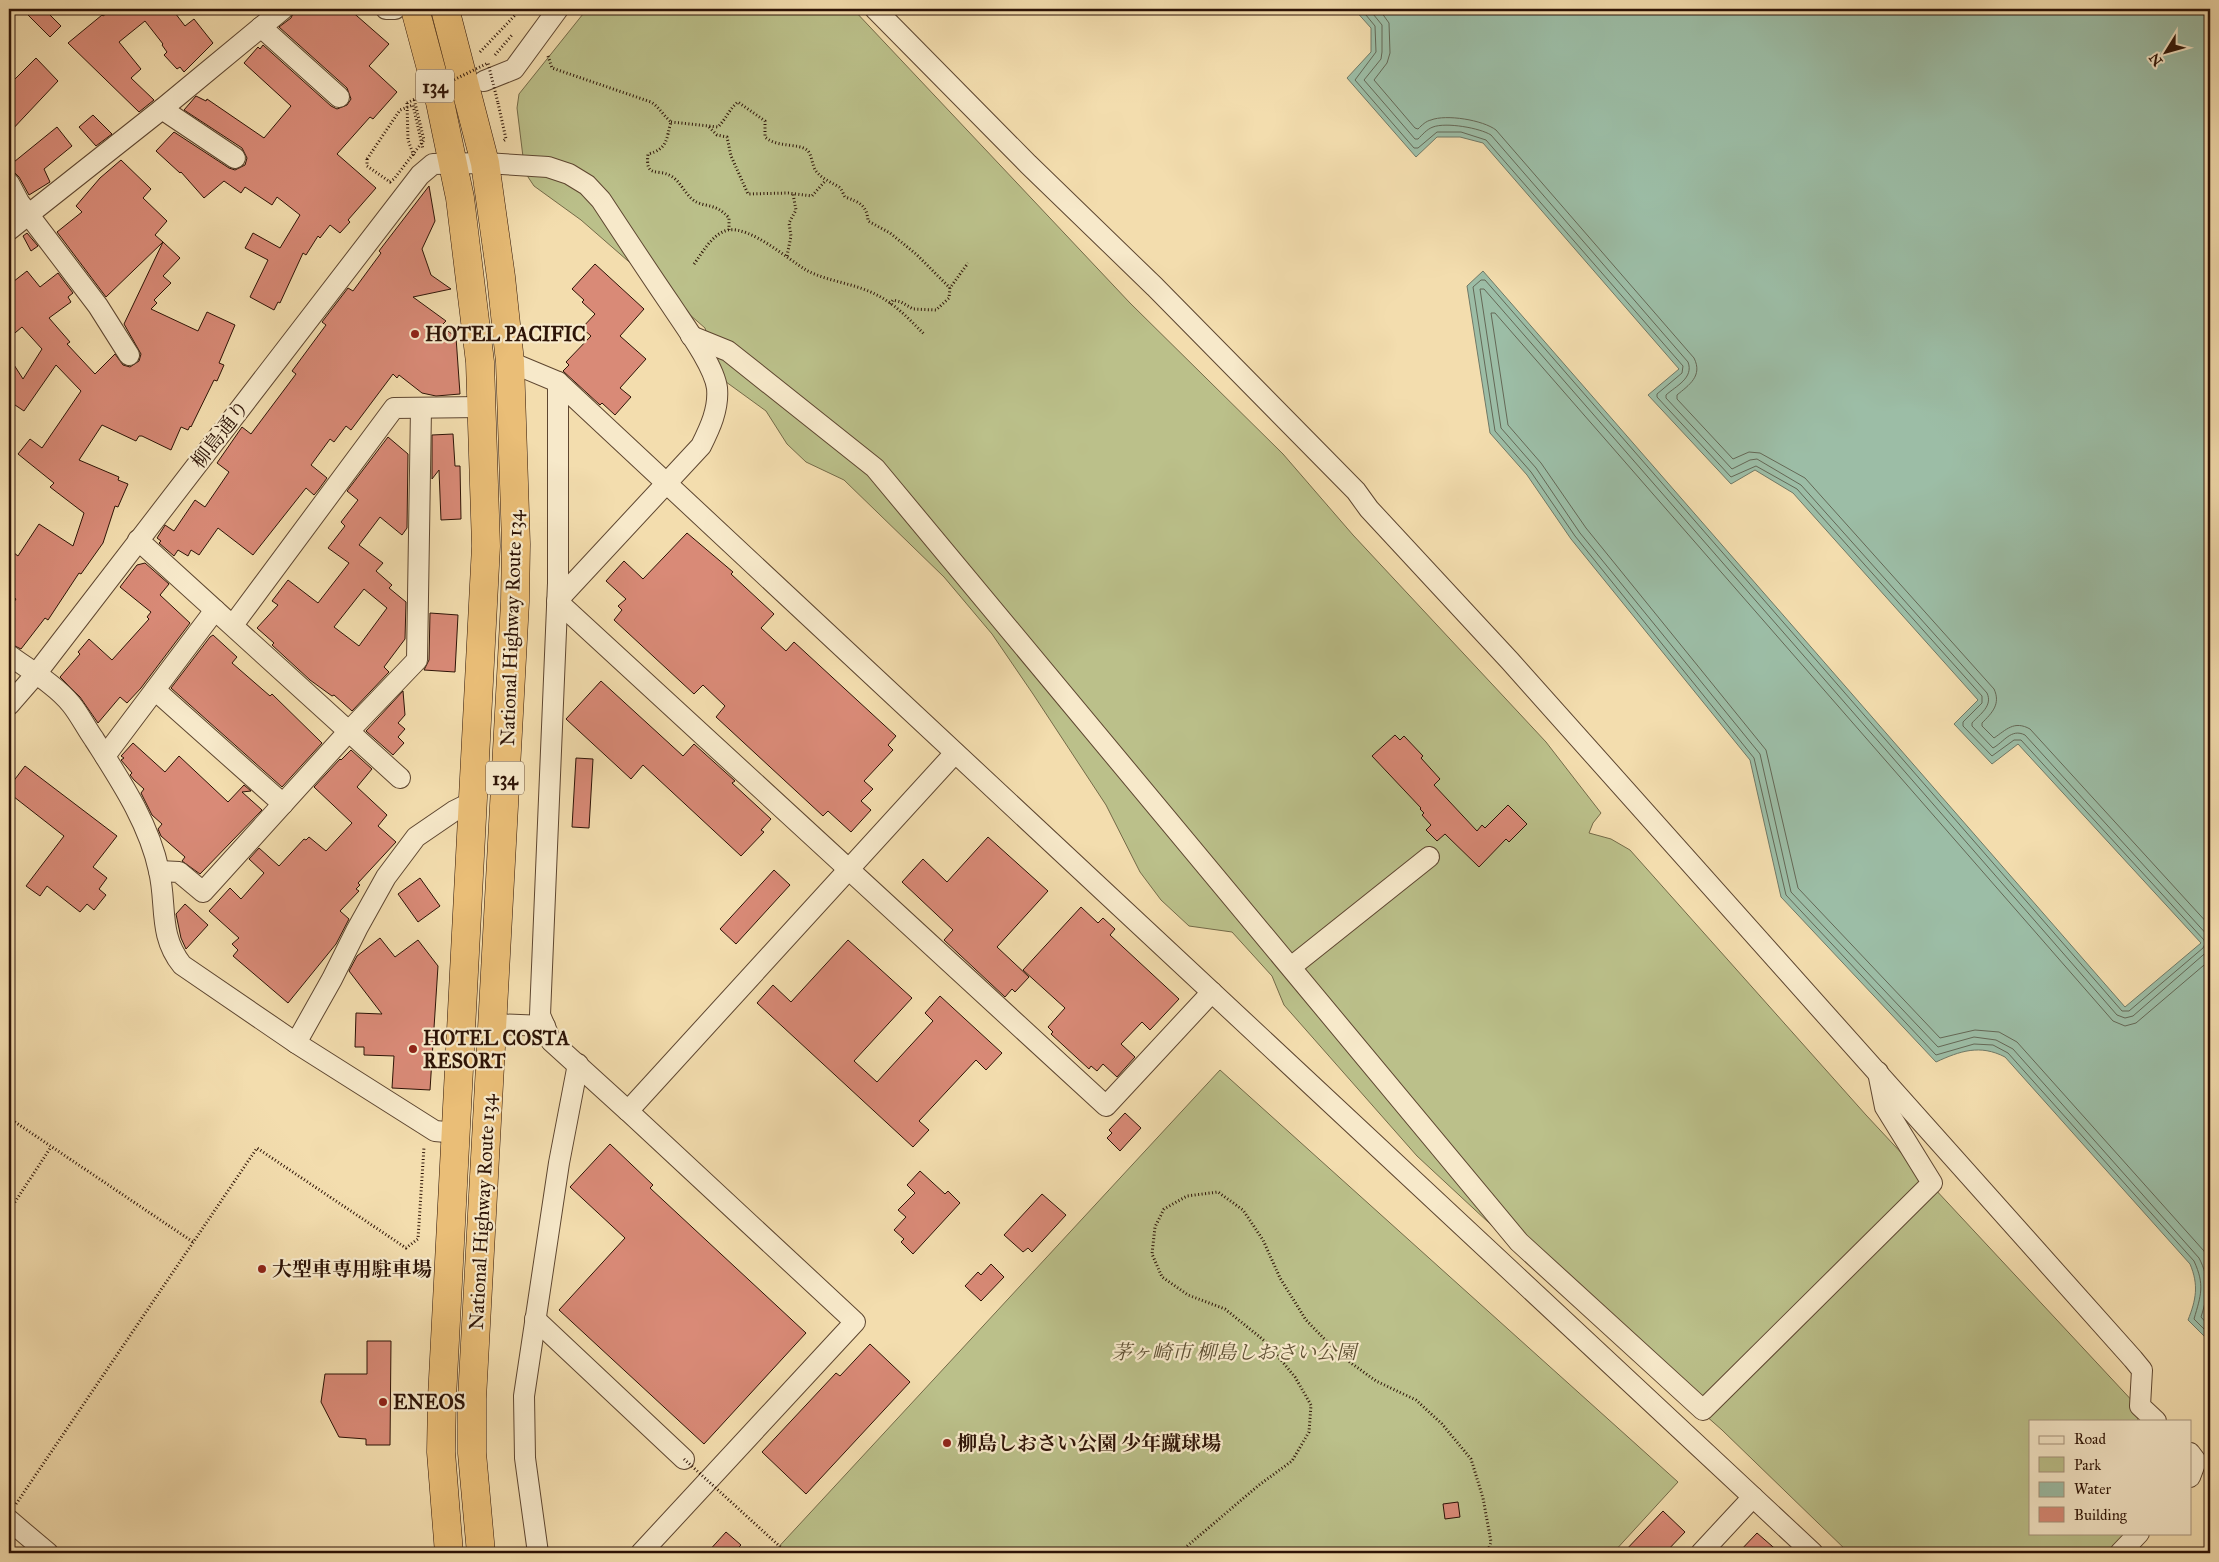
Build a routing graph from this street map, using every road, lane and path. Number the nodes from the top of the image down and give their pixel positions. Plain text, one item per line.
1 (283, 9) edge
2 (386, 9) edge
3 (395, 9) edge
4 (414, 9) edge
5 (445, 9) edge
6 (521, 9) edge
7 (558, 9) edge
8 (875, 9) edge
9 (261, 27) junction
10 (547, 53) dead end
11 (476, 57) dead end
12 (484, 81) dead end
13 (339, 98) dead end
14 (414, 99) junction
15 (162, 109) junction
16 (671, 122) junction
17 (709, 126) junction
18 (506, 139) dead end
19 (421, 140) dead end
20 (235, 158) dead end
21 (485, 162) junction
22 (434, 163) junction
23 (826, 180) junction
24 (9, 183) edge
25 (793, 194) junction
26 (28, 214) junction
27 (9, 230) edge
28 (729, 230) junction
29 (787, 256) junction
30 (968, 263) dead end
31 (694, 264) dead end
32 (950, 288) junction
33 (890, 304) junction
34 (924, 334) dead end
35 (691, 336) junction
36 (130, 355) dead end
37 (510, 362) junction
38 (558, 382) junction
39 (482, 407) junction
40 (421, 408) junction
41 (666, 484) junction
42 (138, 540) junction
43 (557, 602) junction
44 (215, 610) junction
45 (232, 625) junction
46 (9, 655) edge
47 (36, 674) junction
48 (155, 690) junction
49 (9, 705) edge
50 (349, 731) junction
51 (955, 753) junction
52 (105, 756) junction
53 (400, 778) dead end
54 (474, 801) junction
55 (283, 804) junction
56 (1430, 856) dead end
57 (849, 870) junction
58 (160, 871) junction
59 (1290, 967) junction
60 (1212, 992) junction
61 (492, 1024) junction
62 (545, 1026) junction
63 (296, 1043) junction
64 (578, 1064) junction
65 (1878, 1072) junction
66 (628, 1111) junction
67 (9, 1118) edge
68 (426, 1125) junction
69 (456, 1133) junction
70 (51, 1147) junction
71 (9, 1211) edge
72 (193, 1242) junction
73 (536, 1319) junction
74 (2155, 1420) edge
75 (2192, 1456) edge
76 (684, 1459) joint
77 (2192, 1472) edge
78 (1752, 1497) junction
79 (12, 1513) edge
80 (2138, 1534) edge
81 (48, 1553) edge
82 (449, 1553) edge
83 (481, 1553) edge
84 (538, 1553) edge
85 (641, 1553) edge
86 (788, 1553) edge
87 (1178, 1553) edge
88 (1487, 1553) edge
89 (1701, 1553) edge
90 (1813, 1553) edge
91 (2120, 1553) edge

1 - 9 street
2 - 3 street
4 - 22 highway, National Highway Route 134 / 134
5 - 21 highway, National Highway Route 134 / 134
6 - 11 path
7 - 12 street
8 - 65 street
9 - 13 street
9 - 15 street
10 - 16 path
14 - 18 path, bridge
14 - 19 path, bridge
14 - 22 path, bridge
15 - 20 street
15 - 26 street
16 - 17 path
16 - 28 path
17 - 23 path
17 - 25 path
21 - 22 street
21 - 35 street
21 - 37 highway, National Highway Route 134 / 134
22 - 39 highway, National Highway Route 134 / 134
22 - 42 street, 柳島通り
23 - 25 path
23 - 32 path
24 - 26 street
25 - 29 path
26 - 27 street
26 - 36 street
28 - 29 path
28 - 31 path
29 - 33 path
30 - 32 path
32 - 33 path
33 - 34 path
35 - 41 street
35 - 59 street
37 - 38 street
37 - 61 highway, National Highway Route 134 / 134
38 - 41 street
38 - 43 street
39 - 40 street
39 - 54 highway, National Highway Route 134 / 134
40 - 45 street
40 - 50 street
41 - 43 street
41 - 51 street
42 - 44 street
42 - 47 street, 柳島通り
43 - 57 street
43 - 62 street
44 - 45 street
44 - 48 street
45 - 50 street
46 - 47 street
47 - 49 street, 柳島通り
47 - 52 street
48 - 52 street
48 - 55 street
50 - 53 street
50 - 55 street
51 - 57 street
51 - 60 street
52 - 58 street
54 - 63 street
54 - 69 highway, National Highway Route 134 / 134
55 - 58 street
56 - 59 street
57 - 60 street
57 - 66 street
58 - 63 street
59 - 65 street
60 - 78 street
61 - 62 street
61 - 83 highway, National Highway Route 134 / 134
62 - 64 street
63 - 68 street
64 - 66 street
64 - 73 street
65 - 74 street
66 - 85 street
67 - 70 path
68 - 69 street
68 - 72 path
69 - 82 highway, National Highway Route 134 / 134
70 - 71 path
70 - 72 path
72 - 79 path
73 - 76 street
73 - 84 street
75 - 77 street
76 - 86 path, bridge
78 - 89 street
78 - 90 street
79 - 81 street
80 - 91 street
87 - 88 path

